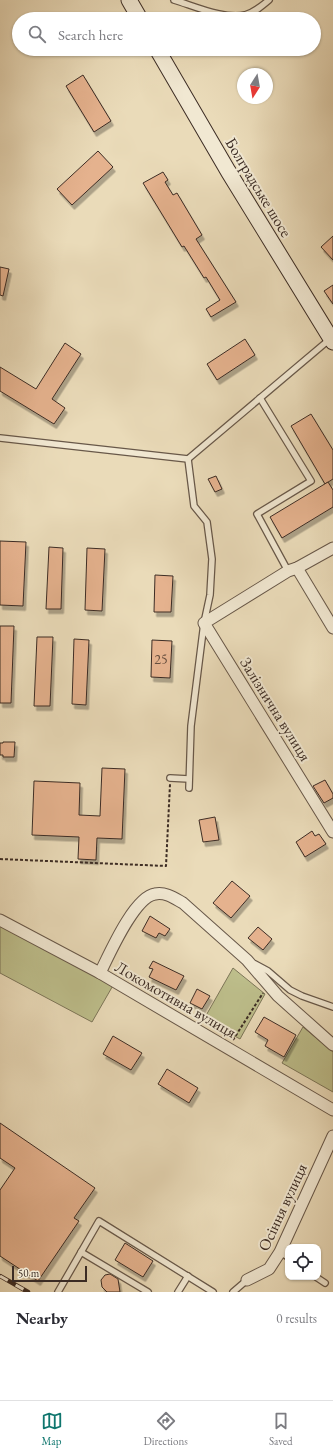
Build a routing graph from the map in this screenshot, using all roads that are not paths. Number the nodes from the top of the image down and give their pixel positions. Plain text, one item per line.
1 (129, 0) edge
2 (174, 0) edge
3 (270, 0) edge
4 (136, 12) edge
5 (213, 12) edge
6 (252, 12) edge
7 (161, 56) edge
8 (332, 339) edge
9 (260, 398) junction
10 (0, 438) edge
11 (188, 459) junction
12 (333, 548) edge
13 (292, 570) junction
14 (204, 622) junction
15 (333, 628) edge
16 (170, 778) road end
17 (190, 779) junction
18 (189, 788) dead end
19 (333, 832) edge
20 (0, 920) edge
21 (247, 960) junction
22 (100, 973) junction
23 (333, 1007) edge
24 (333, 1045) edge
25 (333, 1110) edge
26 (333, 1136) edge
27 (81, 1252) junction
28 (284, 1255) edge
29 (188, 1276) junction
30 (247, 1280) joint
31 (320, 1280) edge
32 (325, 1283) dead end
33 (58, 1292) edge
34 (148, 1292) edge
35 (178, 1292) edge
36 (213, 1292) edge
37 (233, 1292) edge

1 - 4 main road
2 - 5 lane
3 - 6 lane
7 - 8 main road, Болградське шосе
8 - 9 lane
9 - 11 lane
9 - 13 lane
10 - 11 lane
11 - 14 lane
12 - 13 street
13 - 14 street
13 - 15 street
14 - 17 lane
14 - 19 street, Залізнична вулиця
16 - 17 lane
17 - 18 lane
20 - 22 street, Локомотивна вулиця
21 - 22 street
21 - 23 lane
21 - 24 street
22 - 25 street, Локомотивна вулиця
26 - 28 street, Осіння вулиця
27 - 29 lane
27 - 33 lane
27 - 34 lane
28 - 30 street, Осіння вулиця
29 - 35 lane
29 - 36 lane
30 - 37 lane
31 - 32 lane

